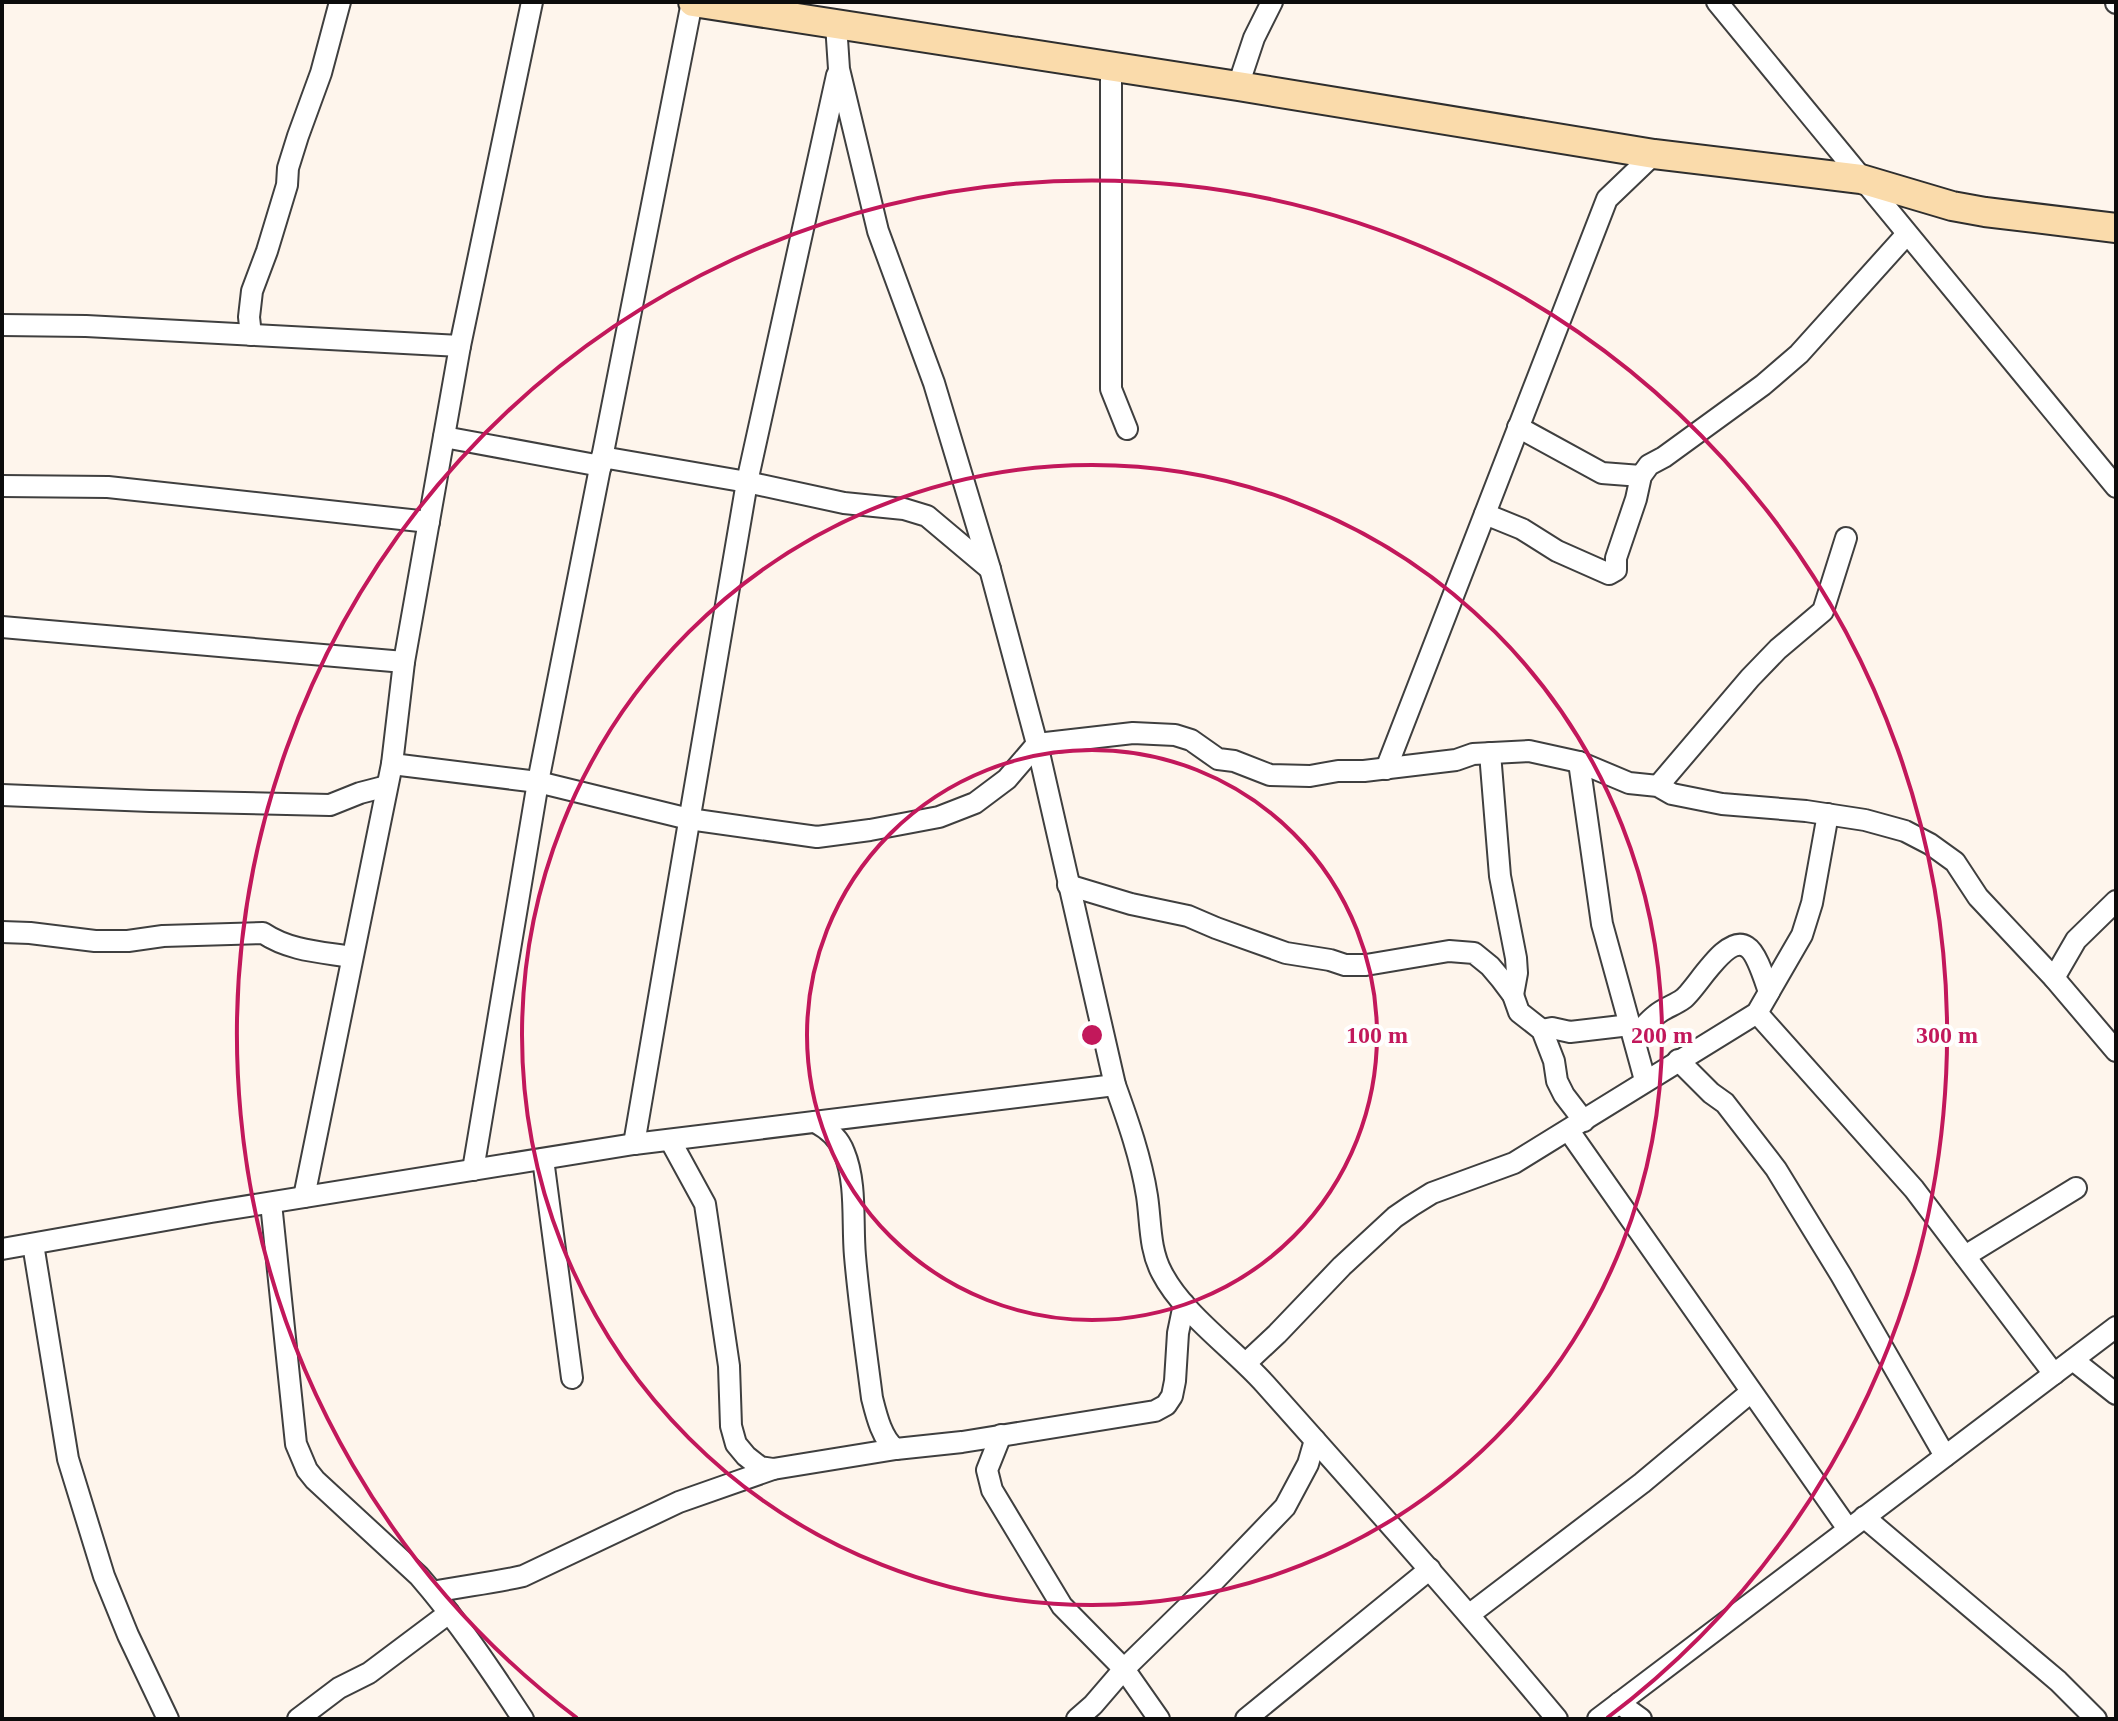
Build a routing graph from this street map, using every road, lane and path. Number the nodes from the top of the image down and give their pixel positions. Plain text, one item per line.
1 (340, 2) edge
2 (532, 2) edge
3 (692, 2) edge
4 (1272, 2) edge
5 (1717, 2) edge
6 (825, 15) edge
7 (1111, 66) junction
8 (839, 69) junction
9 (1238, 86) junction
10 (1654, 154) junction
11 (1861, 179) junction
12 (2116, 228) edge
13 (1907, 234) junction
14 (2, 325) edge
15 (251, 335) junction
16 (460, 346) junction
17 (1518, 427) junction
18 (1127, 429) dead end
19 (444, 437) junction
20 (602, 462) junction
21 (1641, 476) junction
22 (747, 482) junction
23 (2, 486) edge
24 (2116, 487) edge
25 (1485, 514) junction
26 (429, 522) junction
27 (1846, 538) dead end
28 (990, 569) junction
29 (2, 627) edge
30 (404, 662) junction
31 (1037, 744) junction
32 (1490, 753) junction
33 (1579, 762) junction
34 (392, 764) junction
35 (1386, 769) junction
36 (538, 782) junction
37 (387, 786) junction
38 (1658, 786) junction
39 (2, 795) edge
40 (1828, 814) junction
41 (689, 819) junction
42 (1068, 885) junction
43 (2116, 901) edge
44 (2, 932) edge
45 (352, 957) junction
46 (2054, 978) junction
47 (1769, 992) junction
48 (1513, 995) junction
49 (1757, 1013) junction
50 (1542, 1030) junction
51 (1632, 1031) junction
52 (2116, 1051) edge
53 (1678, 1060) junction
54 (1645, 1080) junction
55 (1115, 1085) junction
56 (815, 1122) junction
57 (1576, 1126) junction
58 (670, 1140) junction
59 (634, 1144) junction
60 (543, 1159) junction
61 (473, 1170) junction
62 (2076, 1188) dead end
63 (304, 1197) junction
64 (271, 1203) junction
65 (33, 1244) junction
66 (2, 1249) edge
67 (1965, 1256) junction
68 (1184, 1304) junction
69 (2116, 1327) edge
70 (2073, 1360) junction
71 (1246, 1363) junction
72 (2054, 1374) junction
73 (572, 1378) dead end
74 (1751, 1392) junction
75 (2116, 1394) edge
76 (1001, 1435) junction
77 (1315, 1440) junction
78 (962, 1442) junction
79 (896, 1449) junction
80 (1945, 1456) junction
81 (773, 1469) junction
82 (987, 1470) junction
83 (1856, 1523) junction
84 (1430, 1569) junction
85 (433, 1592) junction
86 (449, 1613) junction
87 (1470, 1614) junction
88 (1124, 1669) junction
89 (1619, 1703) junction
90 (168, 1719) edge
91 (298, 1719) edge
92 (523, 1719) edge
93 (1077, 1719) edge
94 (1159, 1719) edge
95 (1246, 1719) edge
96 (1557, 1719) edge
97 (1598, 1719) edge
98 (1641, 1719) edge
99 (2096, 1719) edge

1 - 15 street
2 - 16 street
3 - 6 street
3 - 20 street
4 - 9 street
5 - 11 street
6 - 7 street
6 - 8 street
7 - 9 street
7 - 18 street
8 - 22 street
8 - 28 street
9 - 10 street
10 - 11 street
10 - 17 street
11 - 12 street
11 - 13 street
13 - 21 street
13 - 24 street
14 - 15 street
15 - 16 street
16 - 19 street
17 - 21 street
17 - 25 street
19 - 20 street
19 - 26 street
20 - 22 street
20 - 36 street
21 - 25 street
22 - 28 street
22 - 41 street
23 - 26 street
25 - 35 street
26 - 30 street
27 - 38 street
28 - 31 street
29 - 30 street
30 - 34 street
31 - 35 street
31 - 41 street
31 - 42 street
32 - 33 street
32 - 35 street
32 - 48 street
33 - 38 street
33 - 51 street
34 - 36 street
34 - 37 street
36 - 41 street
36 - 61 street
37 - 39 street
37 - 45 street
38 - 40 street
40 - 46 street
40 - 47 street
41 - 59 street
42 - 48 street
42 - 55 street
43 - 46 street
44 - 45 street
45 - 63 street
46 - 52 street
47 - 49 street
47 - 51 street
48 - 50 street
49 - 53 street
49 - 67 street
50 - 51 street
50 - 57 street
51 - 54 street
53 - 54 street
53 - 80 street
54 - 57 street
55 - 56 street
55 - 68 street
56 - 58 street
56 - 79 street
57 - 71 street
57 - 74 street
58 - 59 street
58 - 81 street
59 - 60 street
60 - 61 street
60 - 73 street
61 - 63 street
62 - 67 street
63 - 64 street
64 - 65 street
64 - 85 street
65 - 66 street
65 - 90 street
67 - 72 street
68 - 71 street
68 - 76 street
69 - 70 street
70 - 72 street
70 - 75 street
71 - 77 street
72 - 80 street
74 - 83 street
74 - 87 street
76 - 78 street
76 - 82 street
77 - 84 street
77 - 88 street
78 - 79 street
78 - 82 street
79 - 81 street
80 - 83 street
81 - 85 street
82 - 88 street
83 - 89 street
83 - 99 street
84 - 87 street
84 - 95 street
85 - 86 street
86 - 91 street
86 - 92 street
87 - 96 street
88 - 93 street
88 - 94 street
89 - 97 street
89 - 98 street

